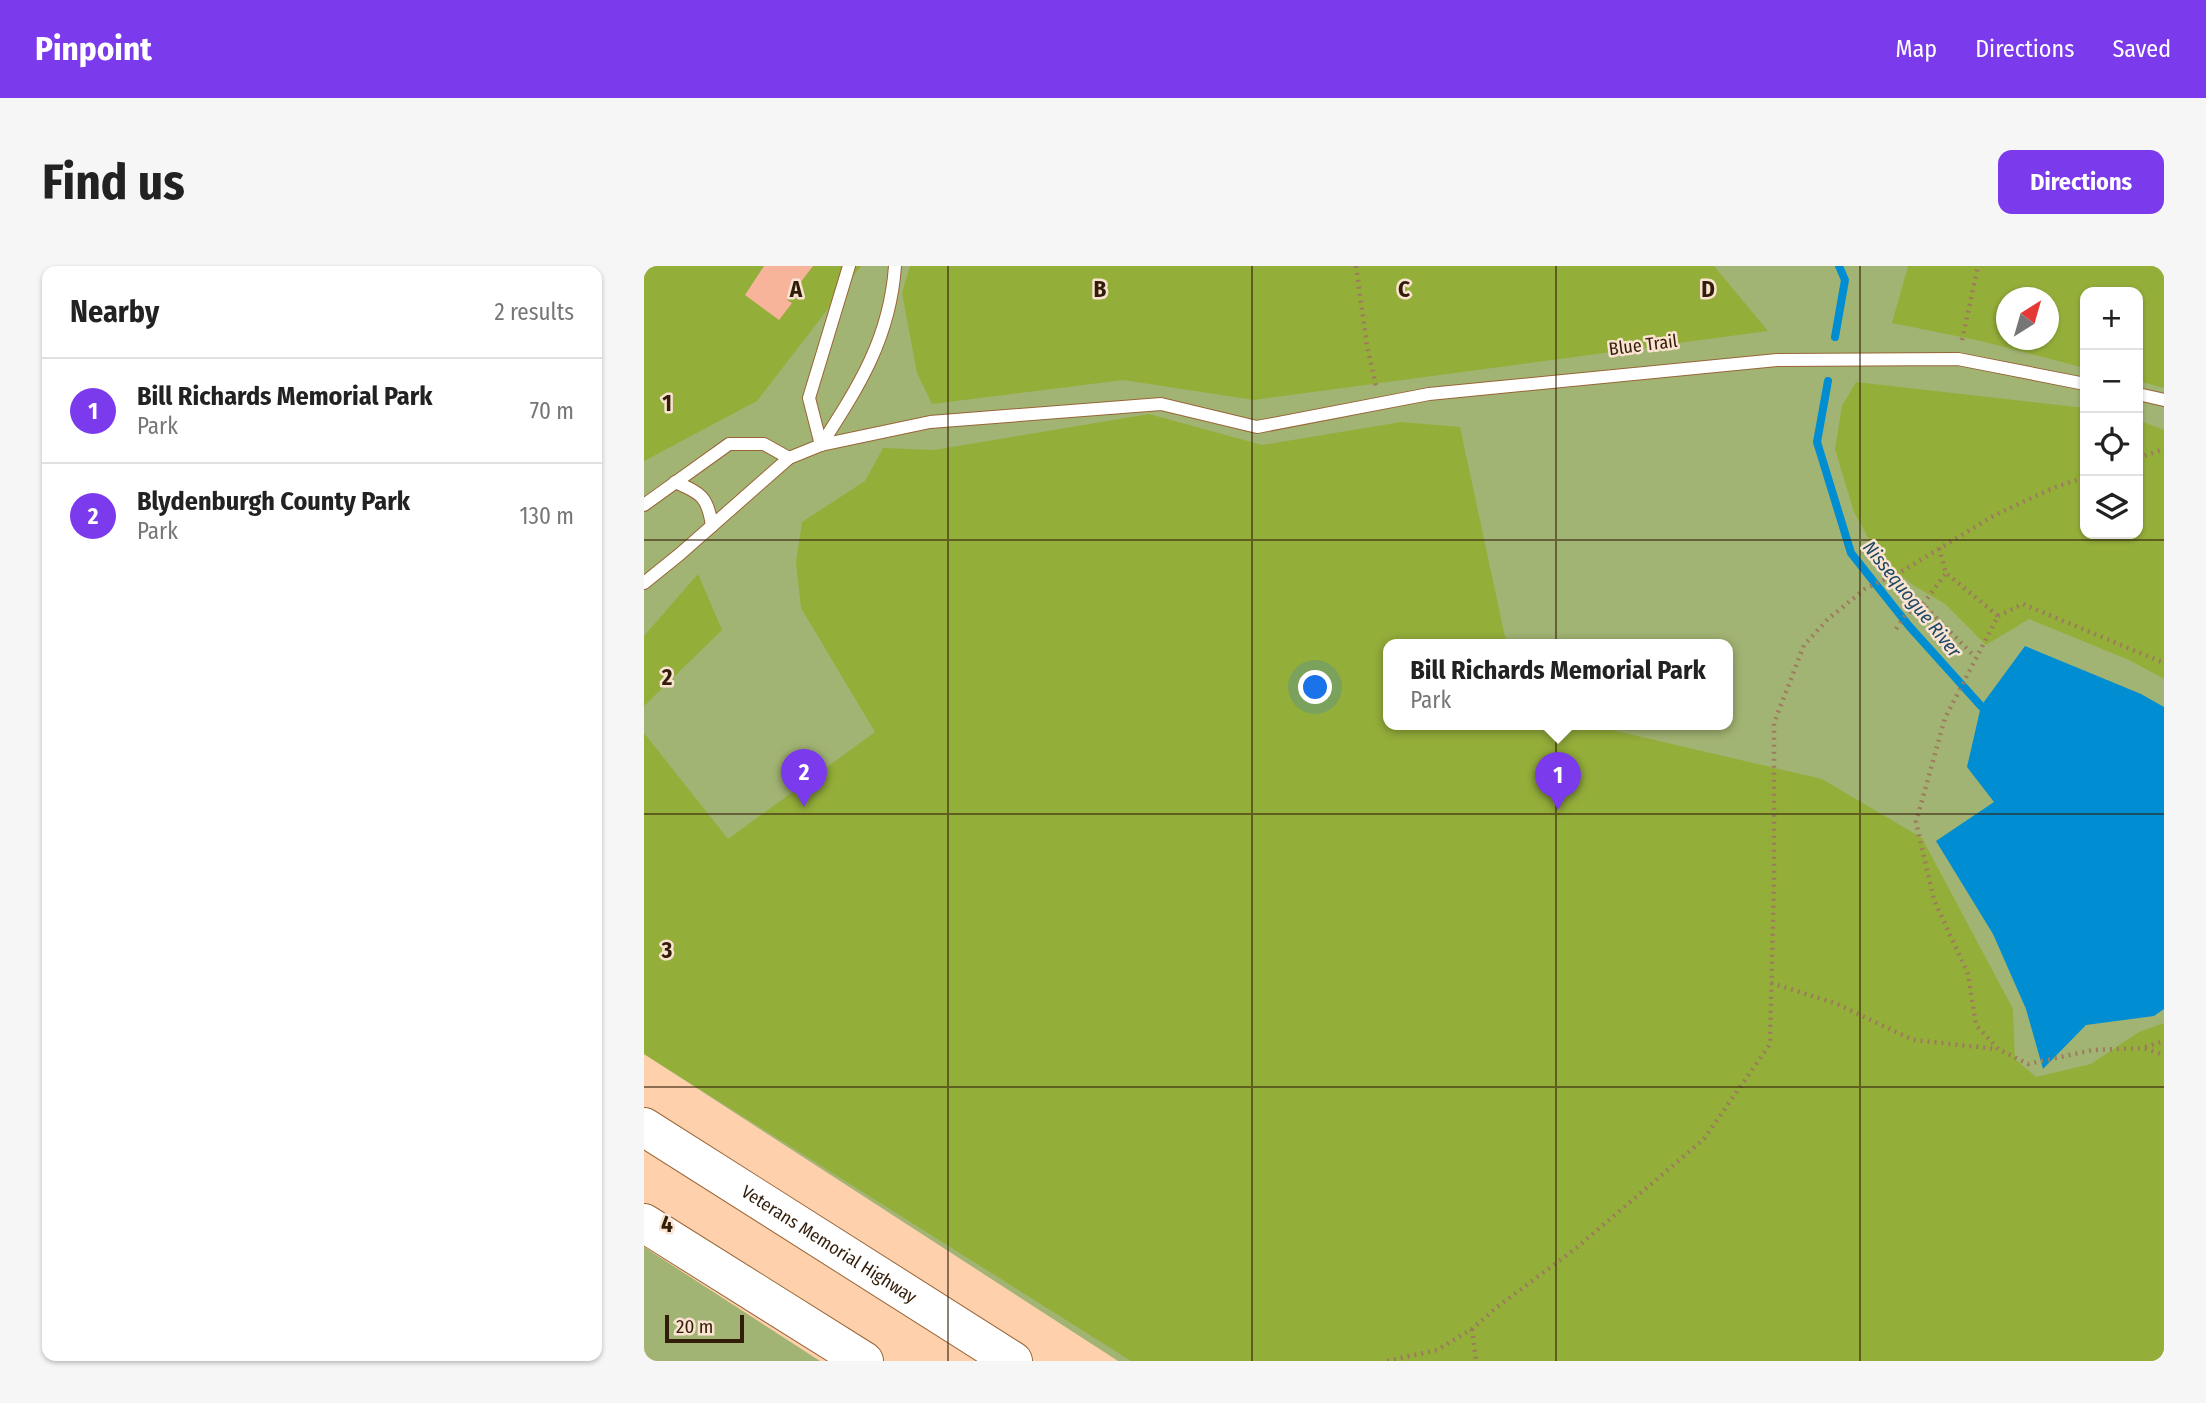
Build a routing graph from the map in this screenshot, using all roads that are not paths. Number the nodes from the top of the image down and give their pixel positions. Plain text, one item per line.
1 (849, 266) edge
2 (895, 266) edge
3 (2080, 383) edge
4 (2143, 395) edge
5 (2164, 400) edge
6 (821, 445) junction
7 (789, 458) junction
8 (675, 482) junction
9 (644, 505) edge
10 (712, 526) junction
11 (644, 583) edge
12 (644, 1127) edge
13 (644, 1223) edge
14 (864, 1361) edge
15 (1013, 1361) edge

1 - 6 lane
2 - 6 lane
3 - 6 lane
4 - 5 lane
6 - 7 lane
7 - 8 lane
7 - 10 lane
8 - 9 lane
8 - 10 lane
10 - 11 lane
12 - 15 highway, Veterans Memorial Highway
13 - 14 highway

